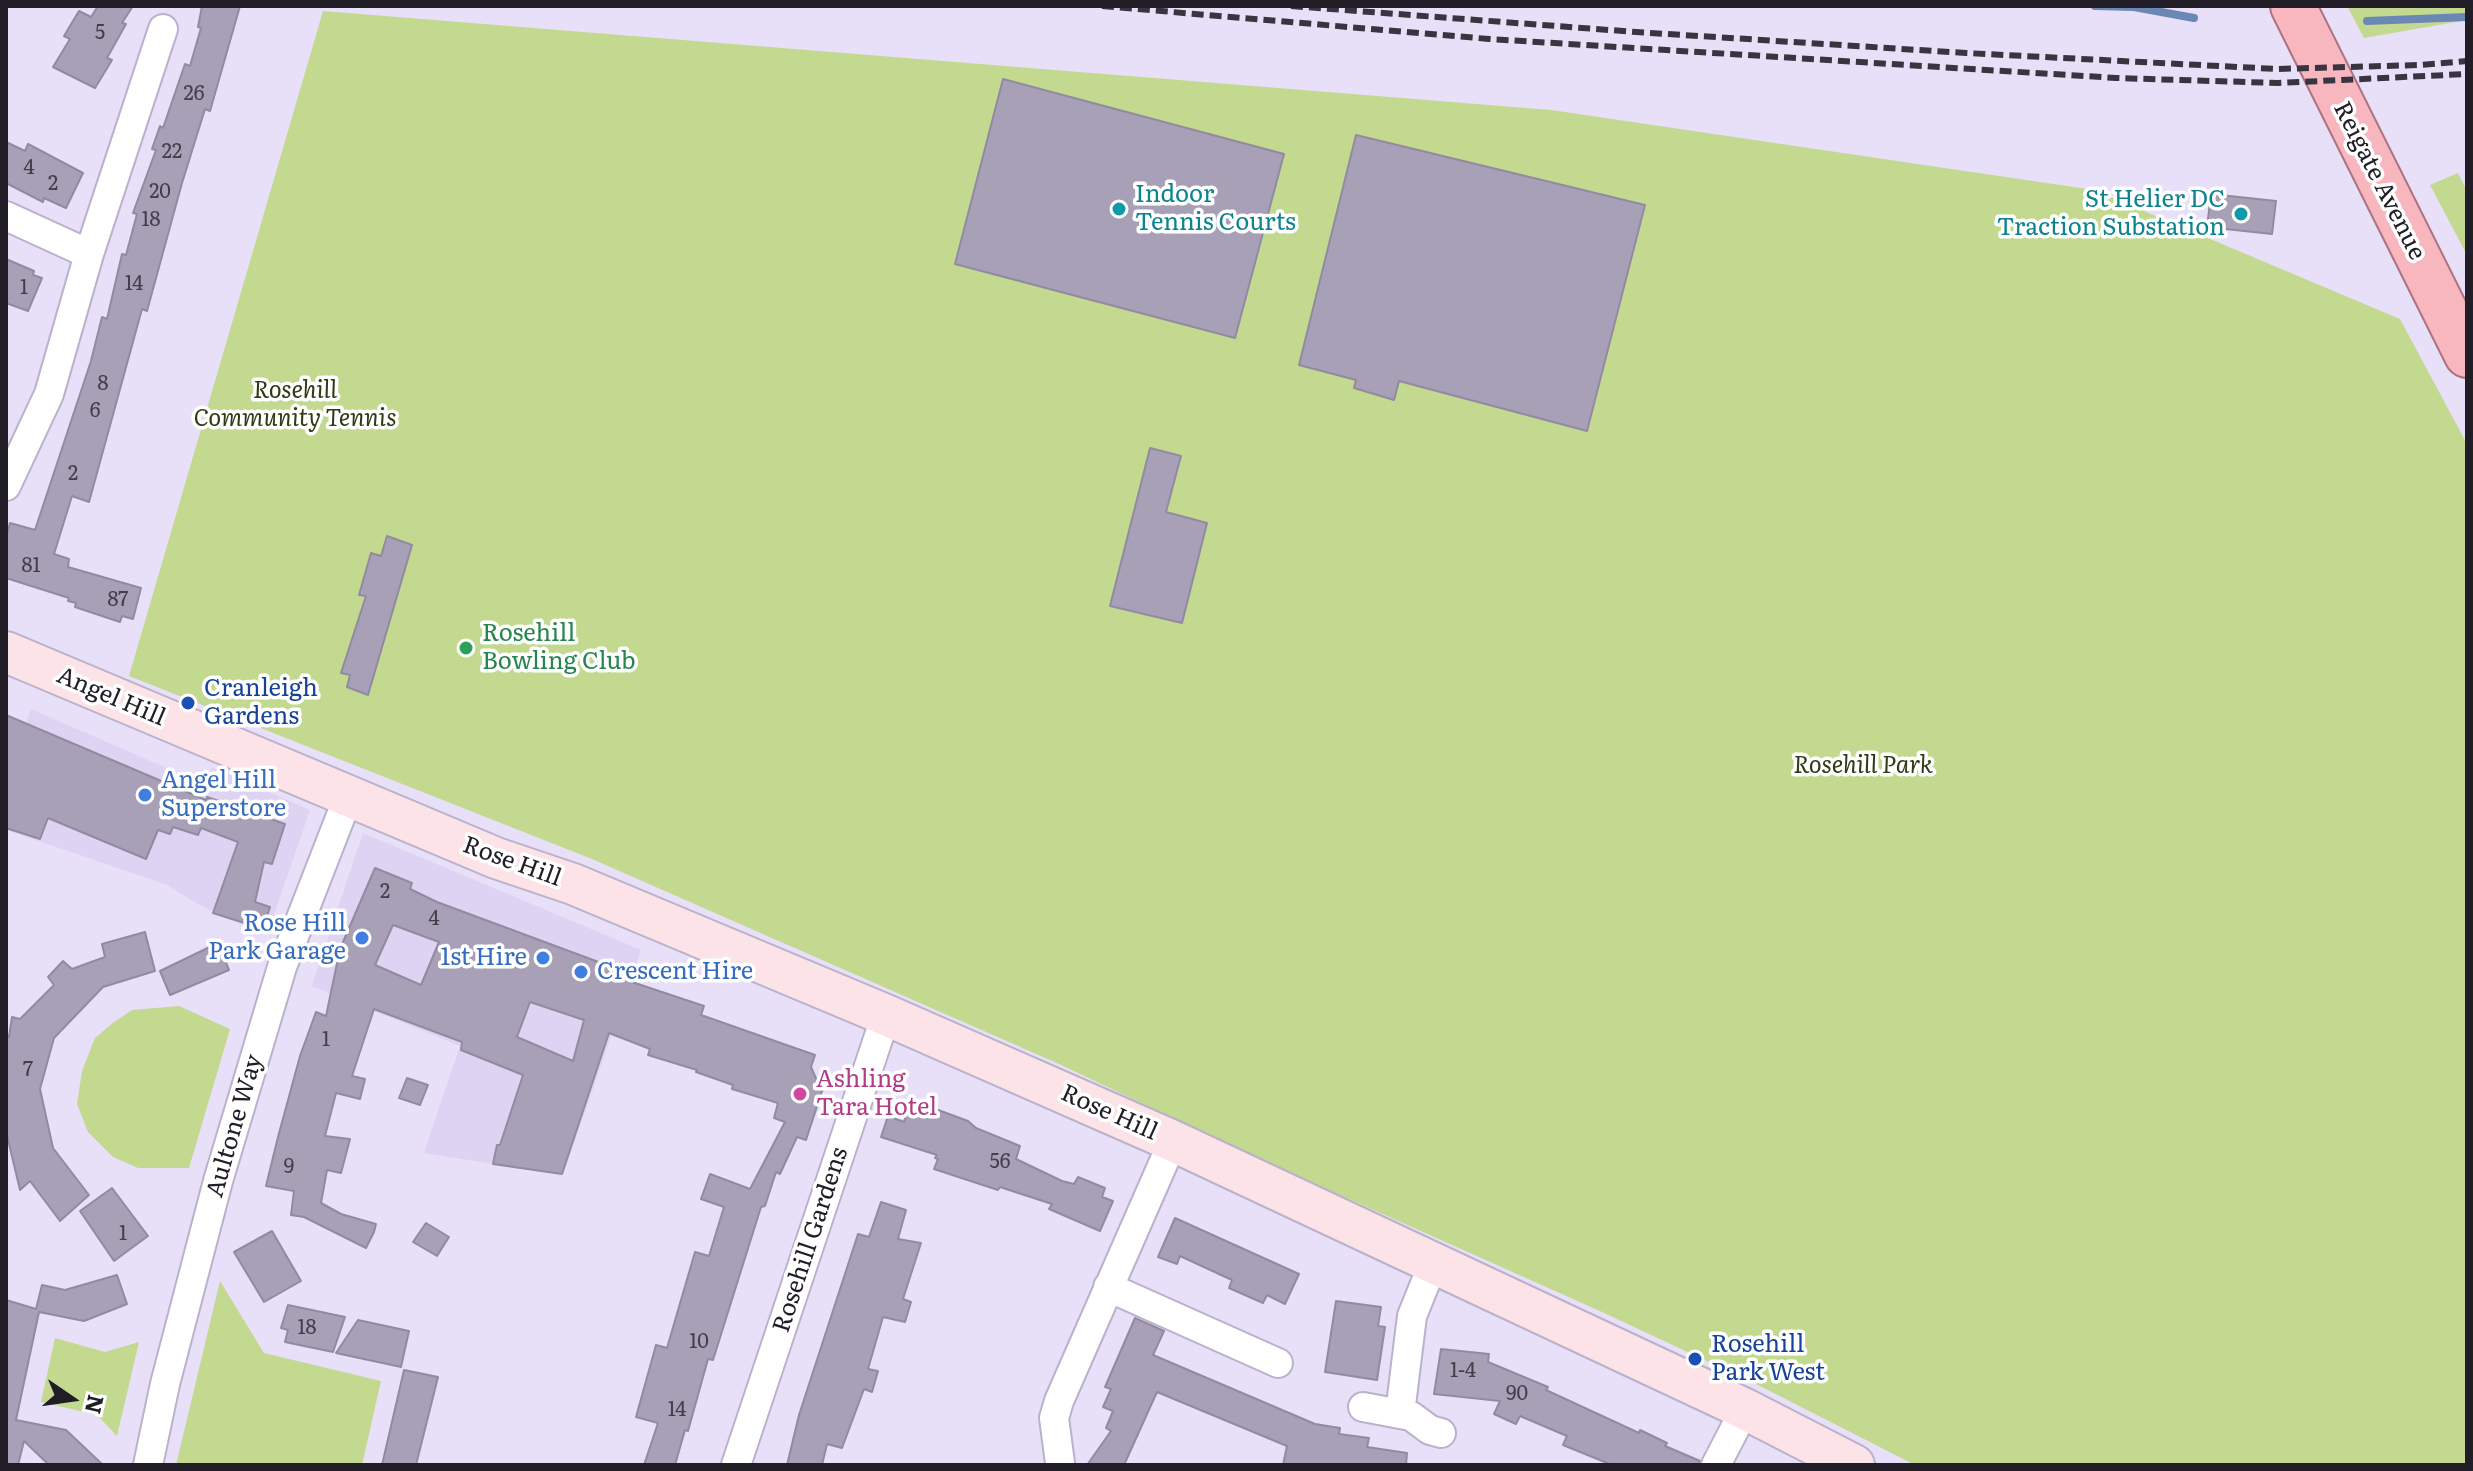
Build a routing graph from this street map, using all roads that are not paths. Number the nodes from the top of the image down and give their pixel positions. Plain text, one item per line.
1 (2293, 6) edge
2 (163, 29) dead end
3 (6, 216) edge
4 (89, 254) junction
5 (2467, 355) edge
6 (6, 486) edge
7 (6, 652) edge
8 (349, 795) junction
9 (886, 1015) junction
10 (1173, 1141) junction
11 (1433, 1264) junction
12 (1108, 1287) junction
13 (1278, 1363) dead end
14 (1363, 1407) dead end
15 (1745, 1409) junction
16 (1400, 1413) junction
17 (1441, 1433) dead end
18 (1060, 1463) edge
19 (148, 1465) edge
20 (736, 1465) edge
21 (1716, 1465) edge
22 (1854, 1465) edge

1 - 5 highway, Reigate Avenue
2 - 4 street
3 - 4 street
4 - 6 street
7 - 8 main road, Angel Hill
8 - 9 main road, Rose Hill
8 - 19 street, Aultone Way
9 - 10 main road, Rose Hill
9 - 20 street, Rosehill Gardens
10 - 11 main road, Rose Hill
10 - 12 street
11 - 15 main road, Rose Hill
11 - 16 street
12 - 13 street
12 - 18 street
14 - 16 street
15 - 21 street
15 - 22 main road, Rose Hill
16 - 17 street

